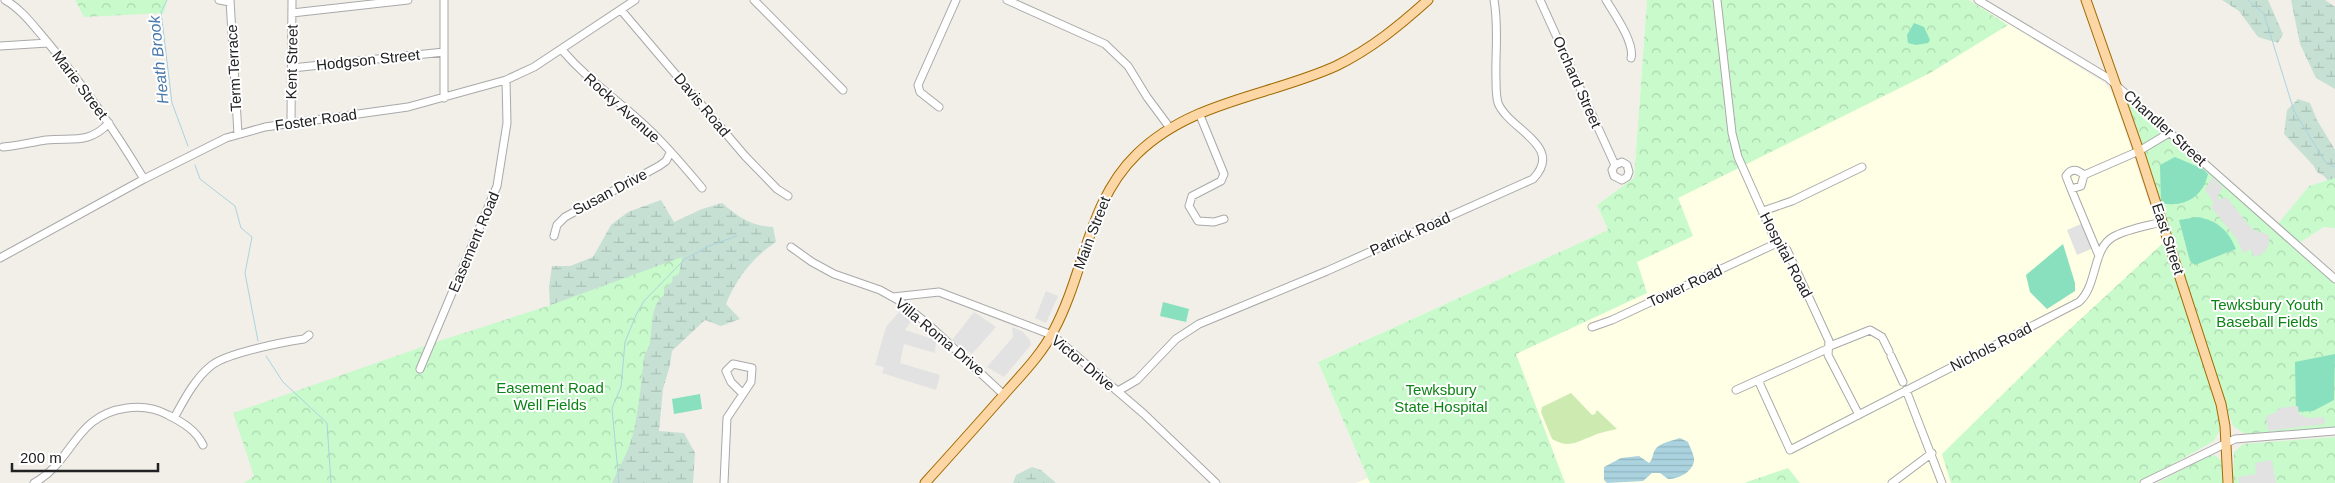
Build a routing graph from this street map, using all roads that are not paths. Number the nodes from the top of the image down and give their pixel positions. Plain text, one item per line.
1 (5, 0) edge
2 (219, 0) edge
3 (292, 0) edge
4 (408, 0) edge
5 (444, 0) edge
6 (635, 0) edge
7 (754, 0) edge
8 (956, 0) edge
9 (1007, 0) edge
10 (1428, 0) edge
11 (1494, 0) edge
12 (1540, 0) edge
13 (1606, 0) edge
14 (1717, 0) edge
15 (1978, 0) edge
16 (2086, 0) edge
17 (230, 1) edge
18 (621, 10) junction
19 (292, 13) junction
20 (48, 42) junction
21 (0, 46) edge
22 (562, 50) junction
23 (444, 52) junction
24 (1631, 58) dead end
25 (292, 68) junction
26 (506, 80) junction
27 (2116, 84) junction
28 (842, 90) dead end
29 (444, 98) junction
30 (939, 107) dead end
31 (1199, 113) junction
32 (109, 123) junction
33 (291, 123) junction
34 (1170, 128) junction
35 (2169, 133) junction
36 (238, 134) junction
37 (3, 148) dead end
38 (2139, 151) junction
39 (670, 153) junction
40 (1615, 165) dead end
41 (1862, 167) dead end
42 (2084, 175) junction
43 (144, 179) junction
44 (702, 188) dead end
45 (2071, 188) junction
46 (788, 196) dead end
47 (1763, 211) junction
48 (1224, 219) dead end
49 (2162, 222) junction
50 (554, 236) dead end
51 (1777, 243) junction
52 (791, 247) dead end
53 (2099, 256) junction
54 (0, 258) edge
55 (2335, 279) edge
56 (893, 297) junction
57 (1592, 327) dead end
58 (1052, 335) junction
59 (309, 336) dead end
60 (1828, 348) junction
61 (420, 369) dead end
62 (1758, 380) junction
63 (1903, 382) dead end
64 (1736, 390) dead end
65 (1906, 390) junction
66 (1118, 391) junction
67 (743, 394) junction
68 (1004, 395) junction
69 (1859, 415) junction
70 (174, 418) junction
71 (2335, 431) edge
72 (2226, 442) junction
73 (203, 445) dead end
74 (1932, 453) junction
75 (34, 483) edge
76 (724, 483) edge
77 (925, 483) edge
78 (1216, 483) edge
79 (1892, 483) edge
80 (1942, 483) edge
81 (2144, 483) edge
82 (2228, 483) edge

1 - 20 street, Marie Street
2 - 17 street, Term Terrace
3 - 19 street, Kent Street
4 - 19 street
5 - 23 street
6 - 18 street, Foster Road
7 - 28 street
8 - 30 street
9 - 34 street
10 - 31 main road, Main Street
11 - 66 street, Patrick Road
12 - 40 street, Orchard Street
13 - 24 street
14 - 47 street, Hospital Road
15 - 27 street, Chandler Street
16 - 27 main road, East Street
17 - 36 street, Term Terrace
18 - 22 street, Foster Road
18 - 46 street, Davis Road
19 - 25 street, Kent Street
20 - 21 street
20 - 32 street, Marie Street
22 - 26 street, Foster Road
22 - 39 street, Rocky Avenue
23 - 25 street, Hodgson Street
23 - 29 street
25 - 33 street, Kent Street
26 - 29 street, Foster Road
26 - 61 street, Easement Road
27 - 35 street, Chandler Street
27 - 38 main road, East Street
29 - 33 street, Foster Road
31 - 34 main road, Main Street
31 - 48 street
32 - 37 street
32 - 43 street, Marie Street
33 - 36 street, Foster Road
34 - 58 main road, Main Street
35 - 38 street
35 - 55 street, Chandler Street
36 - 43 street, Foster Road
38 - 42 street
38 - 49 main road, East Street
39 - 44 street, Rocky Avenue
39 - 50 street, Susan Drive
41 - 47 street
42 - 45 street
42 - 45 street
43 - 54 street, Foster Road
45 - 53 street
47 - 51 street, Hospital Road
49 - 53 street, Nichols Road
49 - 72 main road, East Street
51 - 57 street, Tower Road
51 - 60 street, Hospital Road
52 - 56 street, Villa Roma Drive
53 - 65 street, Nichols Road
56 - 58 street, Victor Drive
56 - 68 street, Villa Roma Drive
58 - 66 street, Victor Drive
58 - 68 main road, Main Street
59 - 70 street
60 - 62 street
60 - 63 street
60 - 69 street, Hospital Road
62 - 64 street
62 - 69 street, Nichols Road
65 - 69 street, Nichols Road
65 - 74 street
66 - 78 street, Victor Drive
67 - 67 street
67 - 76 street
68 - 77 main road, Main Street
70 - 73 street
70 - 75 street
71 - 72 street
72 - 81 street
72 - 82 main road, East Street
74 - 79 street
74 - 80 street

